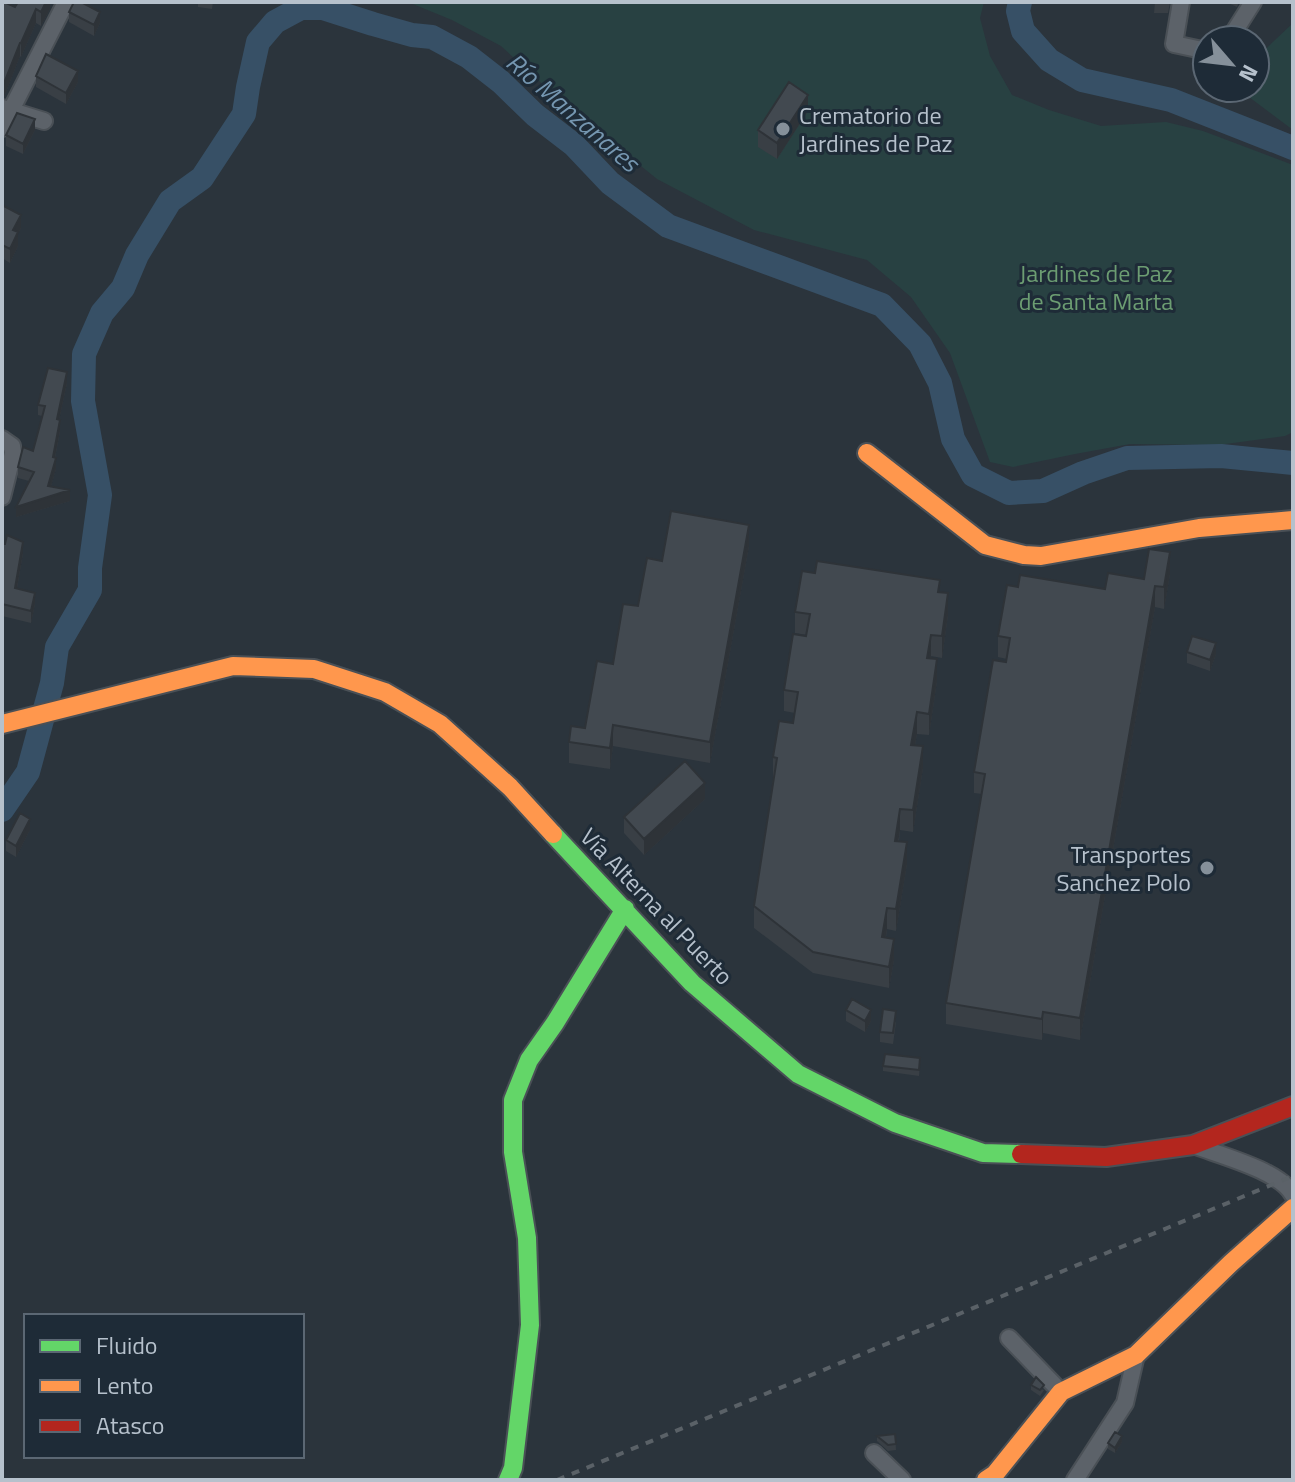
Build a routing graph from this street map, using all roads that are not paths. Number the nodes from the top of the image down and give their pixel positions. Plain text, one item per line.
1 (66, 2) edge
2 (1181, 2) edge
3 (1253, 2) edge
4 (1239, 24) edge
5 (1191, 48) edge
6 (6, 110) edge
7 (44, 121) dead end
8 (2, 128) edge
9 (2, 439) edge
10 (867, 453) dead end
11 (2, 497) edge
12 (1293, 520) edge
13 (2, 724) edge
14 (625, 909) junction
15 (1293, 1106) edge
16 (1193, 1145) junction
17 (1293, 1195) edge
18 (1293, 1208) edge
19 (1009, 1338) dead end
20 (1136, 1355) junction
21 (1061, 1392) junction
22 (874, 1453) dead end
23 (995, 1478) edge
24 (508, 1480) edge
25 (902, 1480) edge
26 (1075, 1480) edge

1 - 6 street
2 - 5 street
3 - 4 street
6 - 7 street
6 - 8 street
9 - 11 street
10 - 12 main road
13 - 14 main road, Vía Alterna al Puerto
14 - 16 main road, Vía Alterna al Puerto
14 - 24 main road
15 - 16 main road, Vía Alterna al Puerto
16 - 17 street
18 - 20 main road
19 - 21 street
20 - 21 main road
20 - 26 street
21 - 23 main road
22 - 25 street

